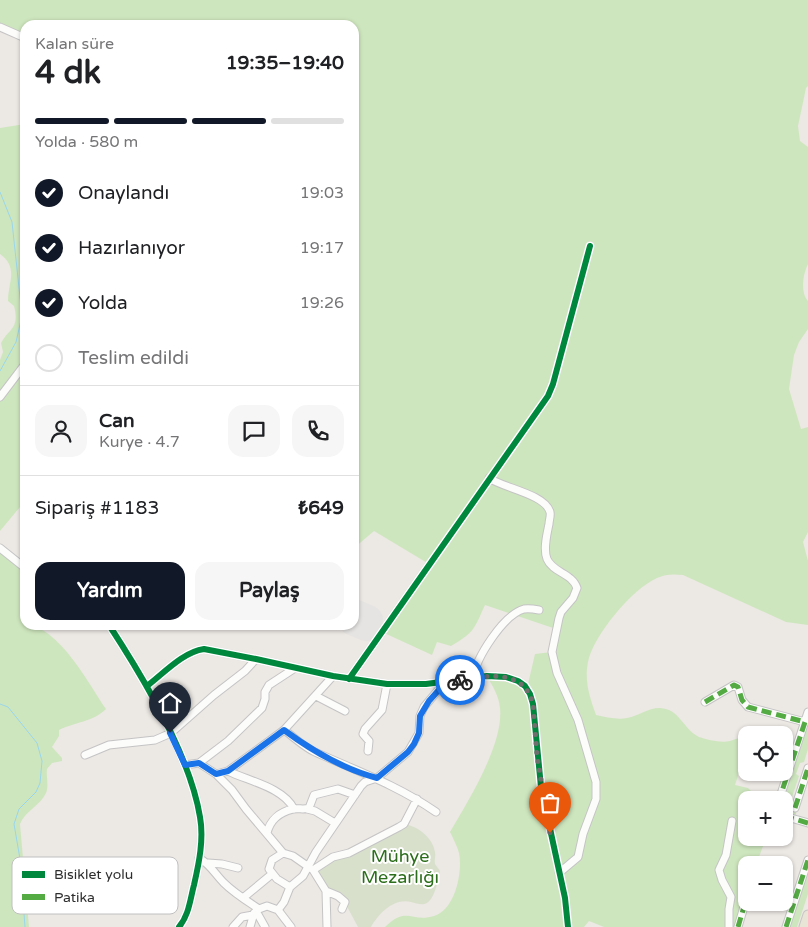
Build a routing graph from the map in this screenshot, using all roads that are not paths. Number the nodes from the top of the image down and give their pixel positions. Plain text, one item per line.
1 (0, 27) edge
2 (20, 36) edge
3 (590, 246) dead end
4 (20, 371) edge
5 (0, 398) edge
6 (489, 478) junction
7 (0, 548) edge
8 (20, 564) edge
9 (539, 610) dead end
10 (112, 630) edge
11 (256, 659) junction
12 (295, 668) junction
13 (334, 676) junction
14 (474, 678) junction
15 (349, 679) junction
16 (446, 682) junction
17 (387, 684) junction
18 (148, 686) junction
19 (316, 696) junction
20 (704, 702) dead end
21 (345, 711) dead end
22 (808, 712) edge
23 (805, 727) edge
24 (284, 730) junction
25 (170, 733) junction
26 (368, 751) dead end
27 (85, 755) dead end
28 (199, 763) junction
29 (185, 765) junction
30 (808, 768) edge
31 (228, 771) junction
32 (216, 774) junction
33 (377, 778) junction
34 (804, 790) edge
35 (782, 791) edge
36 (355, 795) junction
37 (417, 799) junction
38 (794, 808) dead end
39 (294, 809) junction
40 (307, 810) junction
41 (436, 812) dead end
42 (793, 819) edge
43 (732, 821) dead end
44 (335, 823) junction
45 (808, 823) edge
46 (267, 833) junction
47 (283, 853) junction
48 (199, 858) junction
49 (808, 860) edge
50 (208, 863) junction
51 (238, 868) dead end
52 (310, 869) junction
53 (559, 873) junction
54 (272, 874) junction
55 (290, 886) junction
56 (326, 891) junction
57 (243, 898) junction
58 (342, 909) dead end
59 (278, 910) junction
60 (743, 911) edge
61 (256, 912) junction
62 (808, 915) edge
63 (186, 919) junction
64 (179, 927) edge
65 (189, 927) edge
66 (233, 927) edge
67 (250, 927) edge
68 (265, 927) edge
69 (291, 927) edge
70 (327, 927) edge
71 (568, 927) edge
72 (729, 927) edge
73 (738, 927) edge
74 (786, 927) edge
75 (804, 927) edge

1 - 2 street
3 - 6 street
4 - 5 street
6 - 15 street
6 - 53 street
7 - 8 street
9 - 14 street
10 - 18 street
11 - 12 street
11 - 18 street
11 - 25 street
12 - 13 street
12 - 28 street
13 - 15 street
13 - 19 street
14 - 16 street
14 - 53 street
15 - 17 street
16 - 17 street
16 - 33 street
17 - 26 street
18 - 25 street
19 - 21 street
19 - 24 street
20 - 23 street
22 - 23 street
23 - 35 street
24 - 31 street
24 - 33 street
25 - 27 street
25 - 29 street
28 - 29 street
28 - 32 street
29 - 48 street
30 - 34 street
31 - 32 street
31 - 39 street
32 - 46 street
33 - 36 street
33 - 37 street
34 - 38 street
36 - 40 street
36 - 44 street
37 - 41 street
37 - 52 street
39 - 40 street
39 - 46 street
40 - 44 street
42 - 45 street
43 - 72 street
44 - 52 street
46 - 47 street
47 - 52 street
47 - 54 street
48 - 50 street
48 - 63 street
49 - 74 street
50 - 51 street
50 - 57 street
52 - 55 street
52 - 56 street
53 - 71 street
54 - 55 street
54 - 57 street
55 - 59 street
56 - 58 street
56 - 70 street
57 - 61 street
59 - 61 street
59 - 69 street
60 - 73 street
61 - 66 street
61 - 67 street
61 - 68 street
62 - 75 main road
63 - 64 street
63 - 65 street

